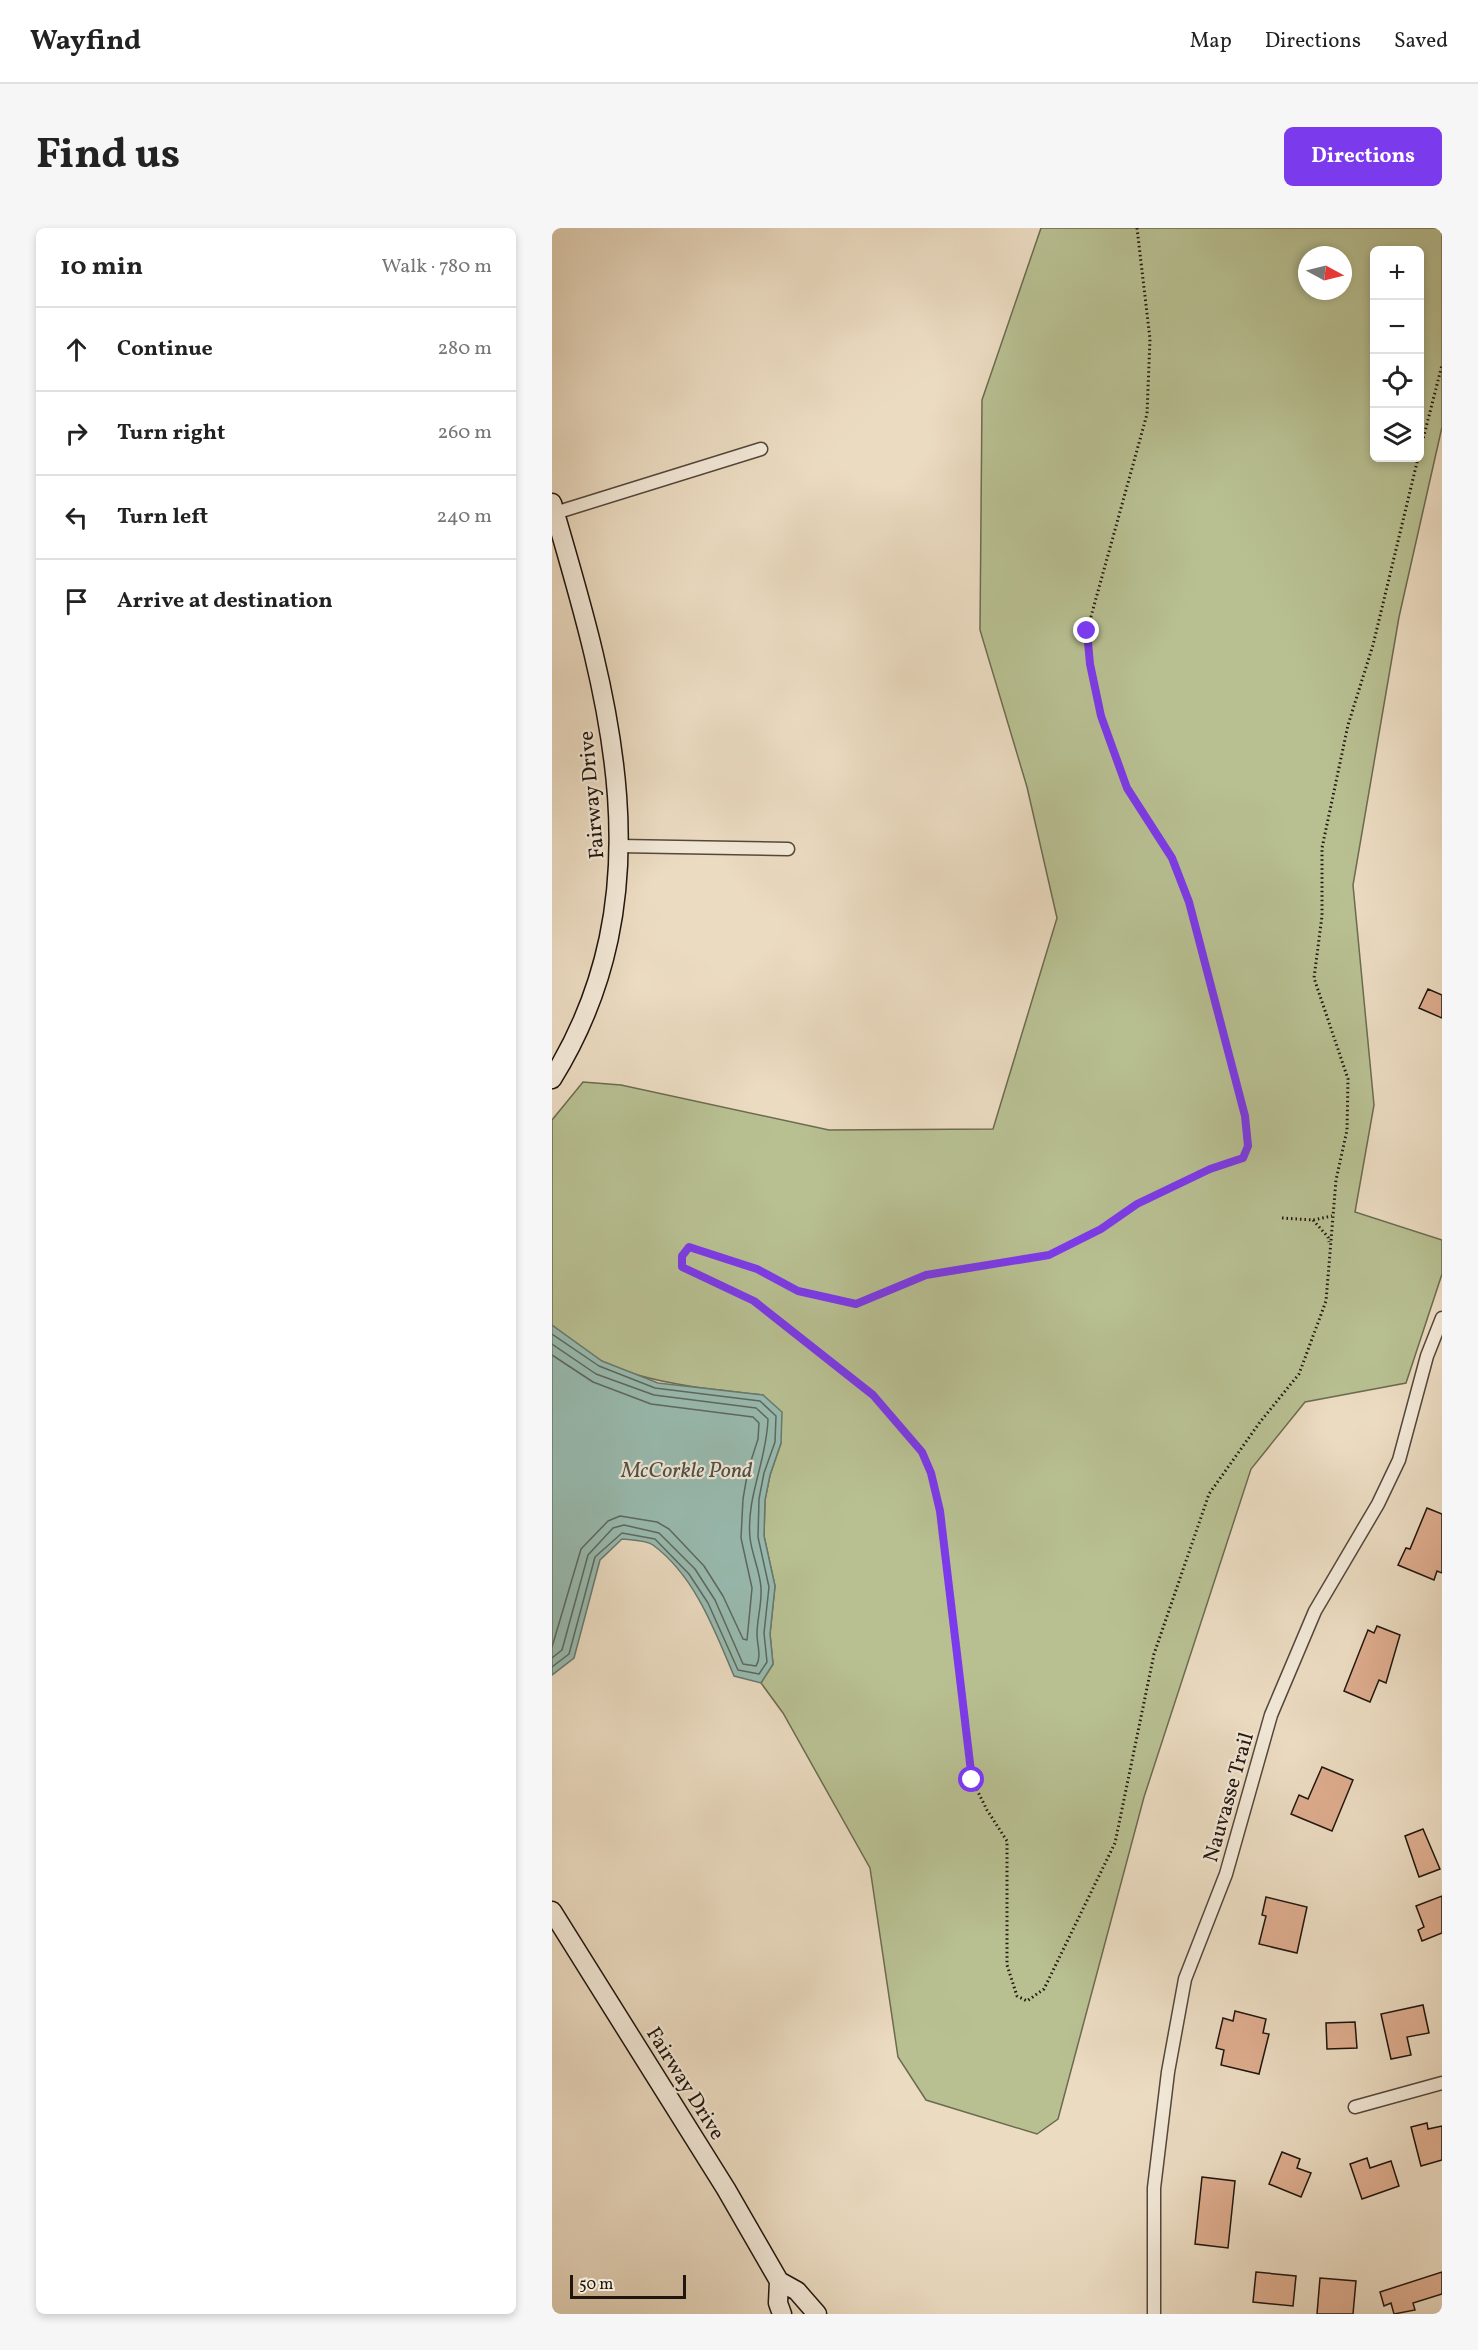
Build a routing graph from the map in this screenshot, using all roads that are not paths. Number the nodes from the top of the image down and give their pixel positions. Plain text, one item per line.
1 (761, 449) dead end
2 (554, 508) edge
3 (619, 846) junction
4 (788, 849) dead end
5 (552, 1078) edge
6 (1442, 1318) edge
7 (552, 1911) edge
8 (1442, 2083) edge
9 (1355, 2107) dead end
10 (779, 2281) junction
11 (782, 2314) edge
12 (817, 2314) edge
13 (1154, 2314) edge

1 - 2 street
2 - 3 street, Fairway Drive
3 - 4 street
3 - 5 street, Fairway Drive
6 - 13 street, Nauvasse Trail
7 - 10 street, Fairway Drive
8 - 9 street
10 - 11 street, Fairway Drive
10 - 12 street, Fairway Drive

